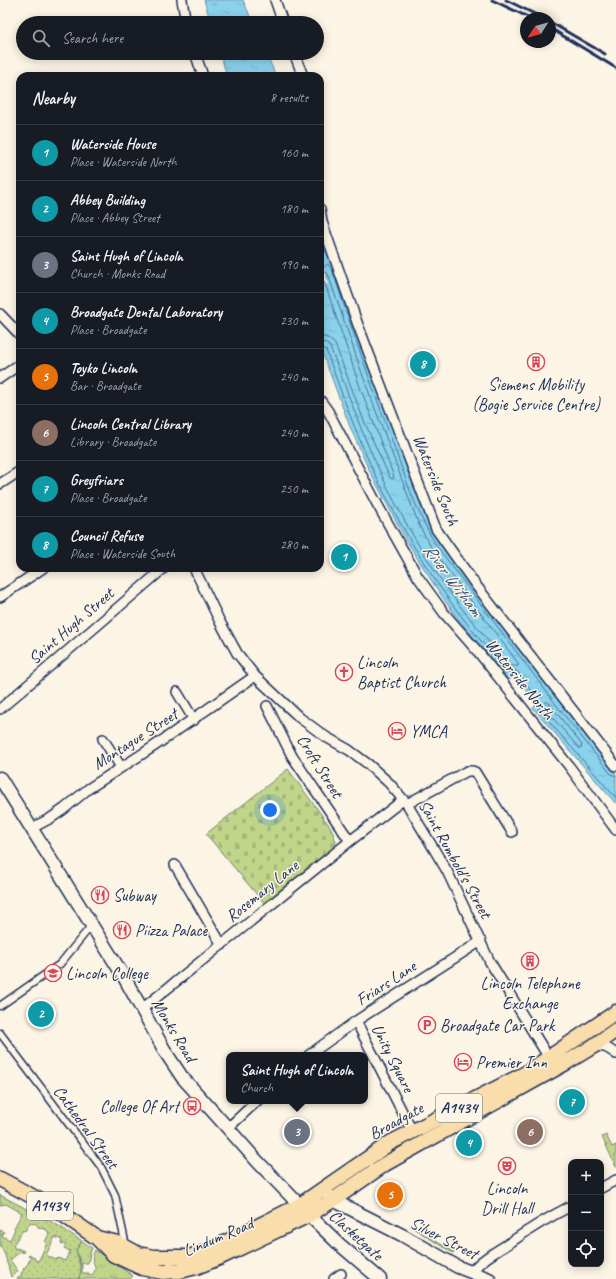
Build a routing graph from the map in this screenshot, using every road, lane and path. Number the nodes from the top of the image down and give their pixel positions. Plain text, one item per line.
1 (182, 0) edge
2 (275, 0) edge
3 (185, 16) edge
4 (281, 16) edge
5 (197, 60) edge
6 (297, 60) edge
7 (202, 72) edge
8 (301, 72) edge
9 (324, 228) edge
10 (0, 314) edge
11 (16, 332) edge
12 (16, 367) edge
13 (0, 378) edge
14 (324, 406) edge
15 (16, 473) edge
16 (0, 484) edge
17 (37, 572) edge
18 (159, 572) edge
19 (196, 572) edge
20 (0, 597) edge
21 (255, 676) junction
22 (177, 692) dead end
23 (267, 706) dead end
24 (0, 709) edge
25 (194, 720) junction
26 (103, 739) dead end
27 (616, 766) edge
28 (121, 767) junction
29 (0, 778) edge
30 (405, 802) junction
31 (32, 828) junction
32 (616, 830) edge
33 (512, 832) dead end
34 (350, 841) junction
35 (175, 865) dead end
36 (91, 926) junction
37 (481, 941) junction
38 (222, 945) junction
39 (0, 1006) edge
40 (142, 1009) junction
41 (616, 1012) edge
42 (356, 1021) junction
43 (616, 1030) edge
44 (0, 1033) edge
45 (592, 1047) junction
46 (313, 1052) edge
47 (616, 1054) edge
48 (549, 1058) junction
49 (254, 1104) edge
50 (228, 1128) junction
51 (412, 1131) junction
52 (0, 1180) edge
53 (616, 1180) edge
54 (604, 1186) edge
55 (322, 1189) junction
56 (333, 1200) junction
57 (300, 1205) junction
58 (568, 1208) edge
59 (309, 1215) junction
60 (97, 1238) junction
61 (126, 1248) junction
62 (471, 1272) junction
63 (380, 1279) edge
64 (489, 1279) edge

1 - 3 street
2 - 4 street
5 - 7 street
6 - 8 street
9 - 27 street, Waterside South
10 - 11 street
12 - 13 street
14 - 32 street, Waterside North
15 - 16 street
17 - 20 street
18 - 24 street, Saint Hugh Street
19 - 21 street
21 - 25 street, Montague Street
21 - 30 street, Saint Rumbold's Street
22 - 25 street
23 - 34 street, Croft Street
25 - 28 street, Montague Street
26 - 28 street
28 - 31 street, Montague Street
29 - 31 main road, Monks Road
30 - 33 street, Rosemary Lane
30 - 34 street, Rosemary Lane
30 - 37 street, Saint Rumbold's Street
31 - 36 main road, Monks Road
34 - 38 street, Rosemary Lane
35 - 38 street
36 - 39 street
36 - 40 main road, Monks Road
37 - 42 street, Friars Lane
37 - 48 street, Saint Rumbold's Street
38 - 40 street, Rosemary Lane
40 - 50 main road, Monks Road
41 - 48 main road, Broadgate / A1434
42 - 46 street, Friars Lane
42 - 51 street, Unity Square
43 - 45 main road, Broadgate / A1434
44 - 61 street, Cathedral Street
45 - 47 street
45 - 56 main road, Broadgate / A1434
48 - 51 main road, Broadgate / A1434
49 - 50 street
50 - 57 main road, Monks Road
51 - 55 main road, Broadgate / A1434
52 - 60 main road, Lindum Road / A1434
53 - 54 street
55 - 56 main road, Silver Street
55 - 57 main road, Broadgate / A1434
56 - 57 main road
56 - 59 main road, Broadgate / A1434
56 - 62 main road, Silver Street
57 - 59 main road, Monks Road
57 - 61 main road, Lindum Road / A1434
58 - 62 street
59 - 60 main road, Lindum Road / A1434
59 - 63 main road, Clasketgate
60 - 61 main road, Lindum Road / A1434
62 - 64 main road, Silver Street

